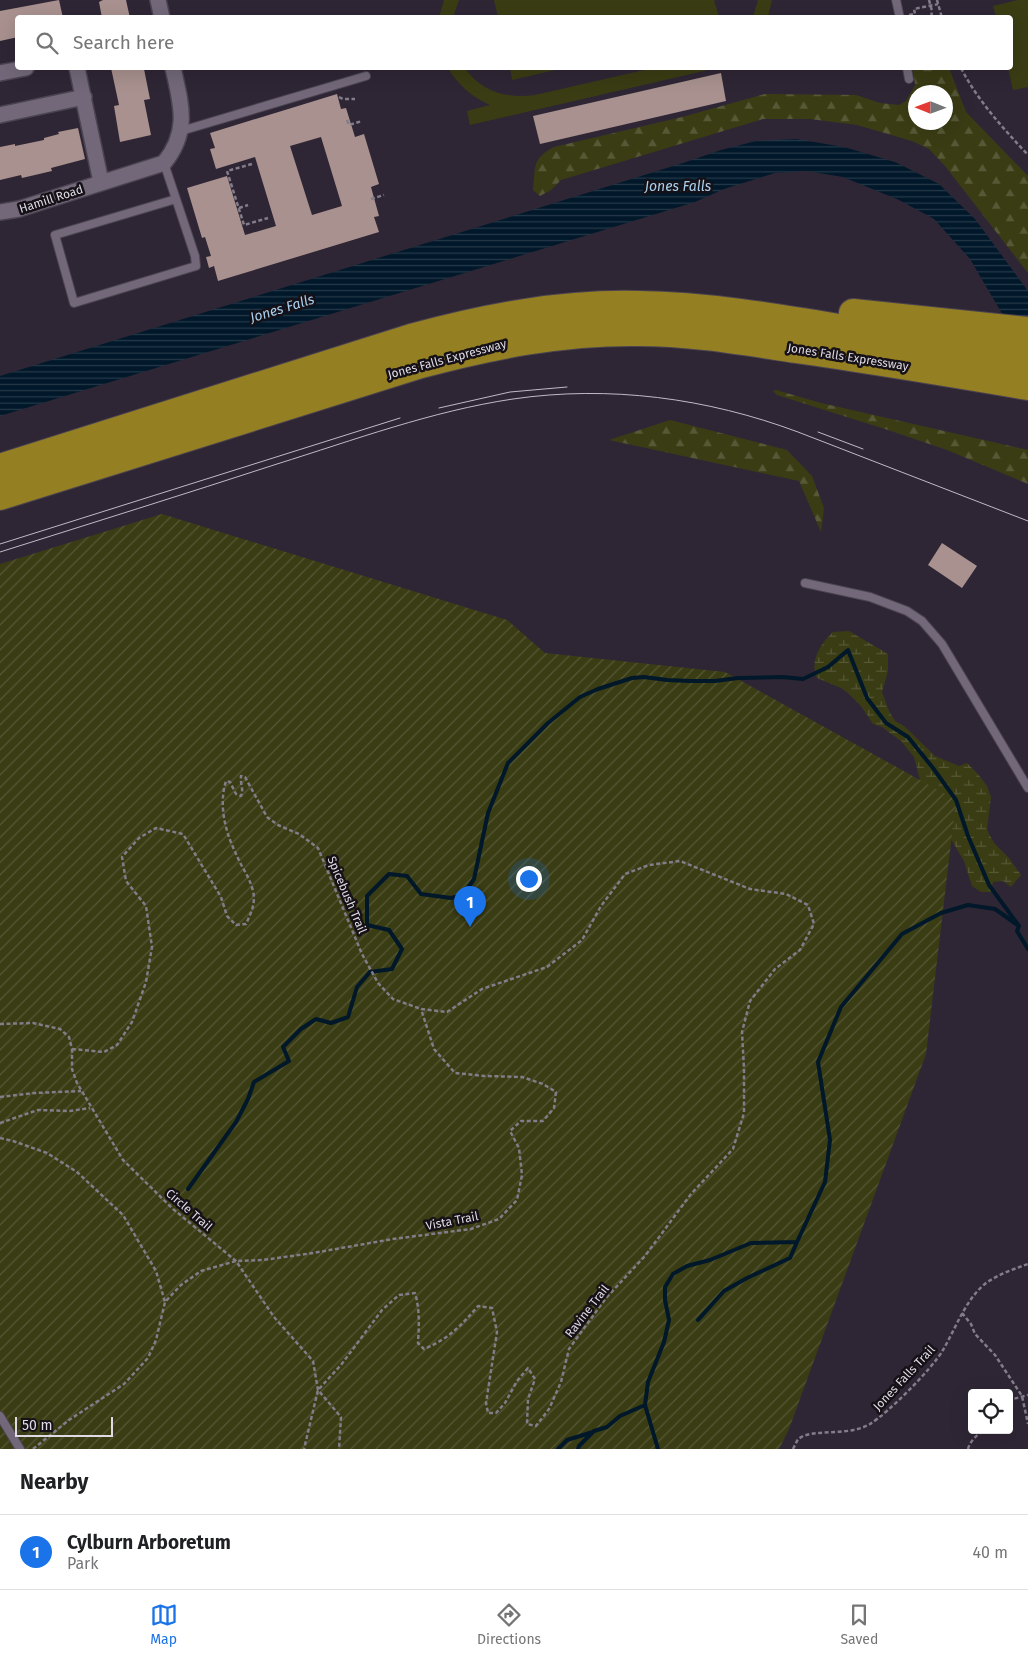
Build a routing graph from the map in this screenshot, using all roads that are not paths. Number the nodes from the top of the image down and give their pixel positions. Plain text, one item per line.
1 (158, 0) edge
2 (896, 0) edge
3 (161, 15) edge
4 (899, 15) edge
5 (16, 70) edge
6 (77, 70) edge
7 (173, 70) edge
8 (908, 70) edge
9 (0, 73) edge
10 (366, 76) dead end
11 (909, 79) dead end
12 (84, 97) junction
13 (0, 115) edge
14 (181, 131) junction
15 (164, 163) junction
16 (101, 182) junction
17 (176, 198) junction
18 (0, 212) edge
19 (638, 305) junction
20 (1028, 331) edge
21 (1028, 358) edge
22 (1025, 390) edge
23 (0, 468) edge
24 (0, 496) edge
25 (805, 583) dead end
26 (1028, 788) edge
27 (0, 1416) edge
28 (20, 1449) edge

1 - 3 street
2 - 4 lane
5 - 9 street
6 - 12 street
7 - 14 street
8 - 11 lane
10 - 14 lane
12 - 13 street
12 - 16 street
14 - 15 street
15 - 16 street, Hamill Road
15 - 17 lane
16 - 18 street, Hamill Road
17 - 17 lane
19 - 20 highway
19 - 21 highway
19 - 23 highway
22 - 24 highway, Jones Falls Expressway
25 - 26 lane
27 - 28 lane

